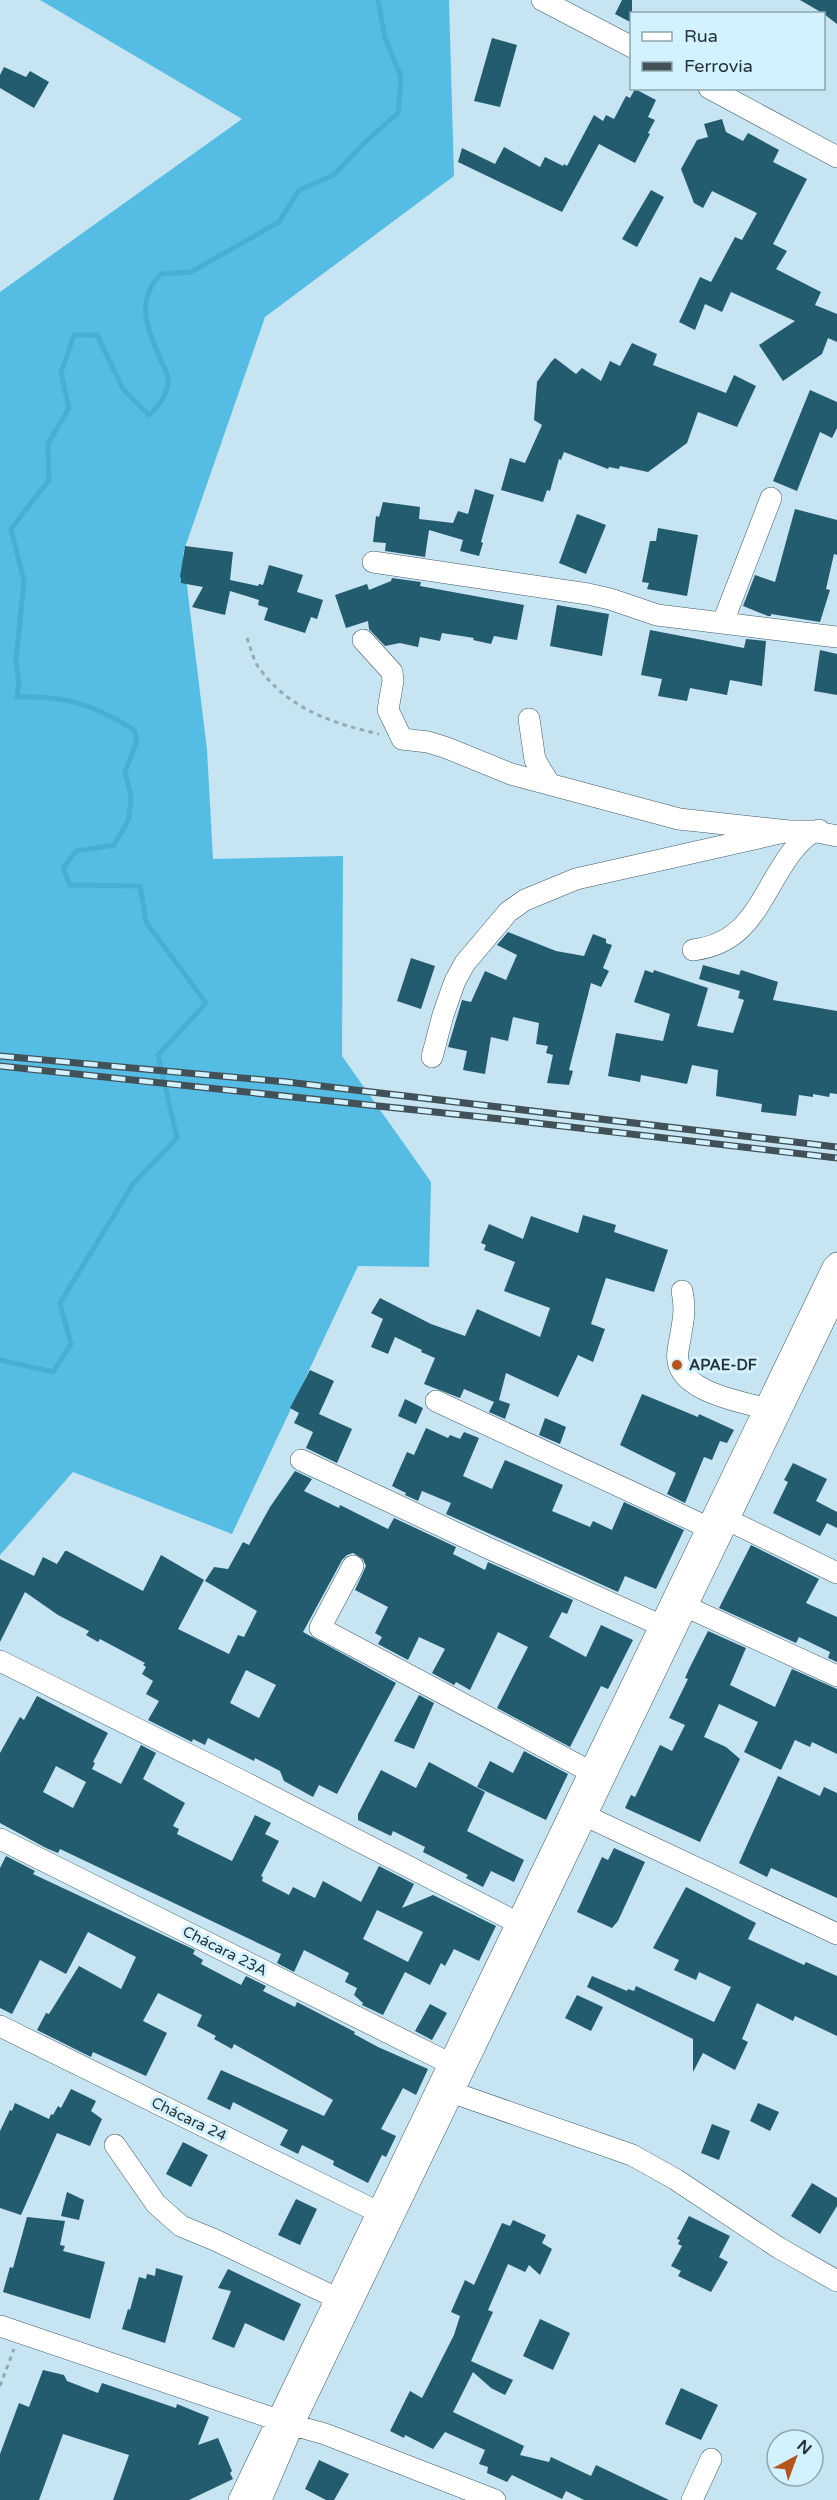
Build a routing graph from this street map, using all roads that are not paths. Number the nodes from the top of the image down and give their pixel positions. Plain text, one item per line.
1 (542, 0) edge
2 (630, 47) edge
3 (713, 90) edge
4 (837, 157) edge
5 (771, 498) dead end
6 (373, 562) dead end
7 (723, 622) junction
8 (837, 637) edge
9 (363, 640) dead end
10 (529, 719) dead end
11 (549, 783) junction
12 (837, 825) edge
13 (789, 831) junction
14 (812, 831) junction
15 (837, 836) edge
16 (693, 950) dead end
17 (432, 1058) dead end
18 (837, 1263) edge
19 (682, 1291) dead end
20 (837, 1294) edge
21 (436, 1401) dead end
22 (764, 1408) junction
23 (301, 1460) dead end
24 (728, 1520) junction
25 (707, 1527) junction
26 (353, 1566) dead end
27 (837, 1573) edge
28 (687, 1607) junction
29 (660, 1625) junction
30 (0, 1661) edge
31 (837, 1676) edge
32 (591, 1772) junction
33 (586, 1816) junction
34 (0, 1839) edge
35 (516, 1922) junction
36 (837, 1934) edge
37 (0, 2026) edge
38 (449, 2063) junction
39 (454, 2093) junction
40 (116, 2145) dead end
41 (378, 2212) junction
42 (837, 2282) edge
43 (344, 2301) junction
44 (10, 2330) edge
45 (285, 2422) junction
46 (711, 2459) dead end
47 (239, 2500) edge
48 (261, 2500) edge
49 (495, 2500) edge
50 (692, 2500) edge

1 - 2 street
3 - 4 street
5 - 7 street
6 - 7 street
7 - 8 street
9 - 11 street
10 - 11 street
11 - 13 street
12 - 14 street
13 - 14 street
13 - 17 street
14 - 15 street
14 - 16 street
18 - 22 street
19 - 22 street
20 - 24 street
21 - 25 street
22 - 25 street
23 - 29 street
24 - 27 street
24 - 28 street
25 - 29 street
26 - 32 street
28 - 31 street
28 - 33 street
29 - 32 street
30 - 35 street
32 - 35 street
33 - 36 street
33 - 39 street
34 - 38 street, Chácara 23A
35 - 38 street
37 - 41 street, Chácara 24
38 - 41 street
39 - 42 street
39 - 43 street
40 - 43 street
41 - 43 street
43 - 45 street
44 - 45 street
45 - 47 street
45 - 48 street
45 - 49 street
46 - 50 street

